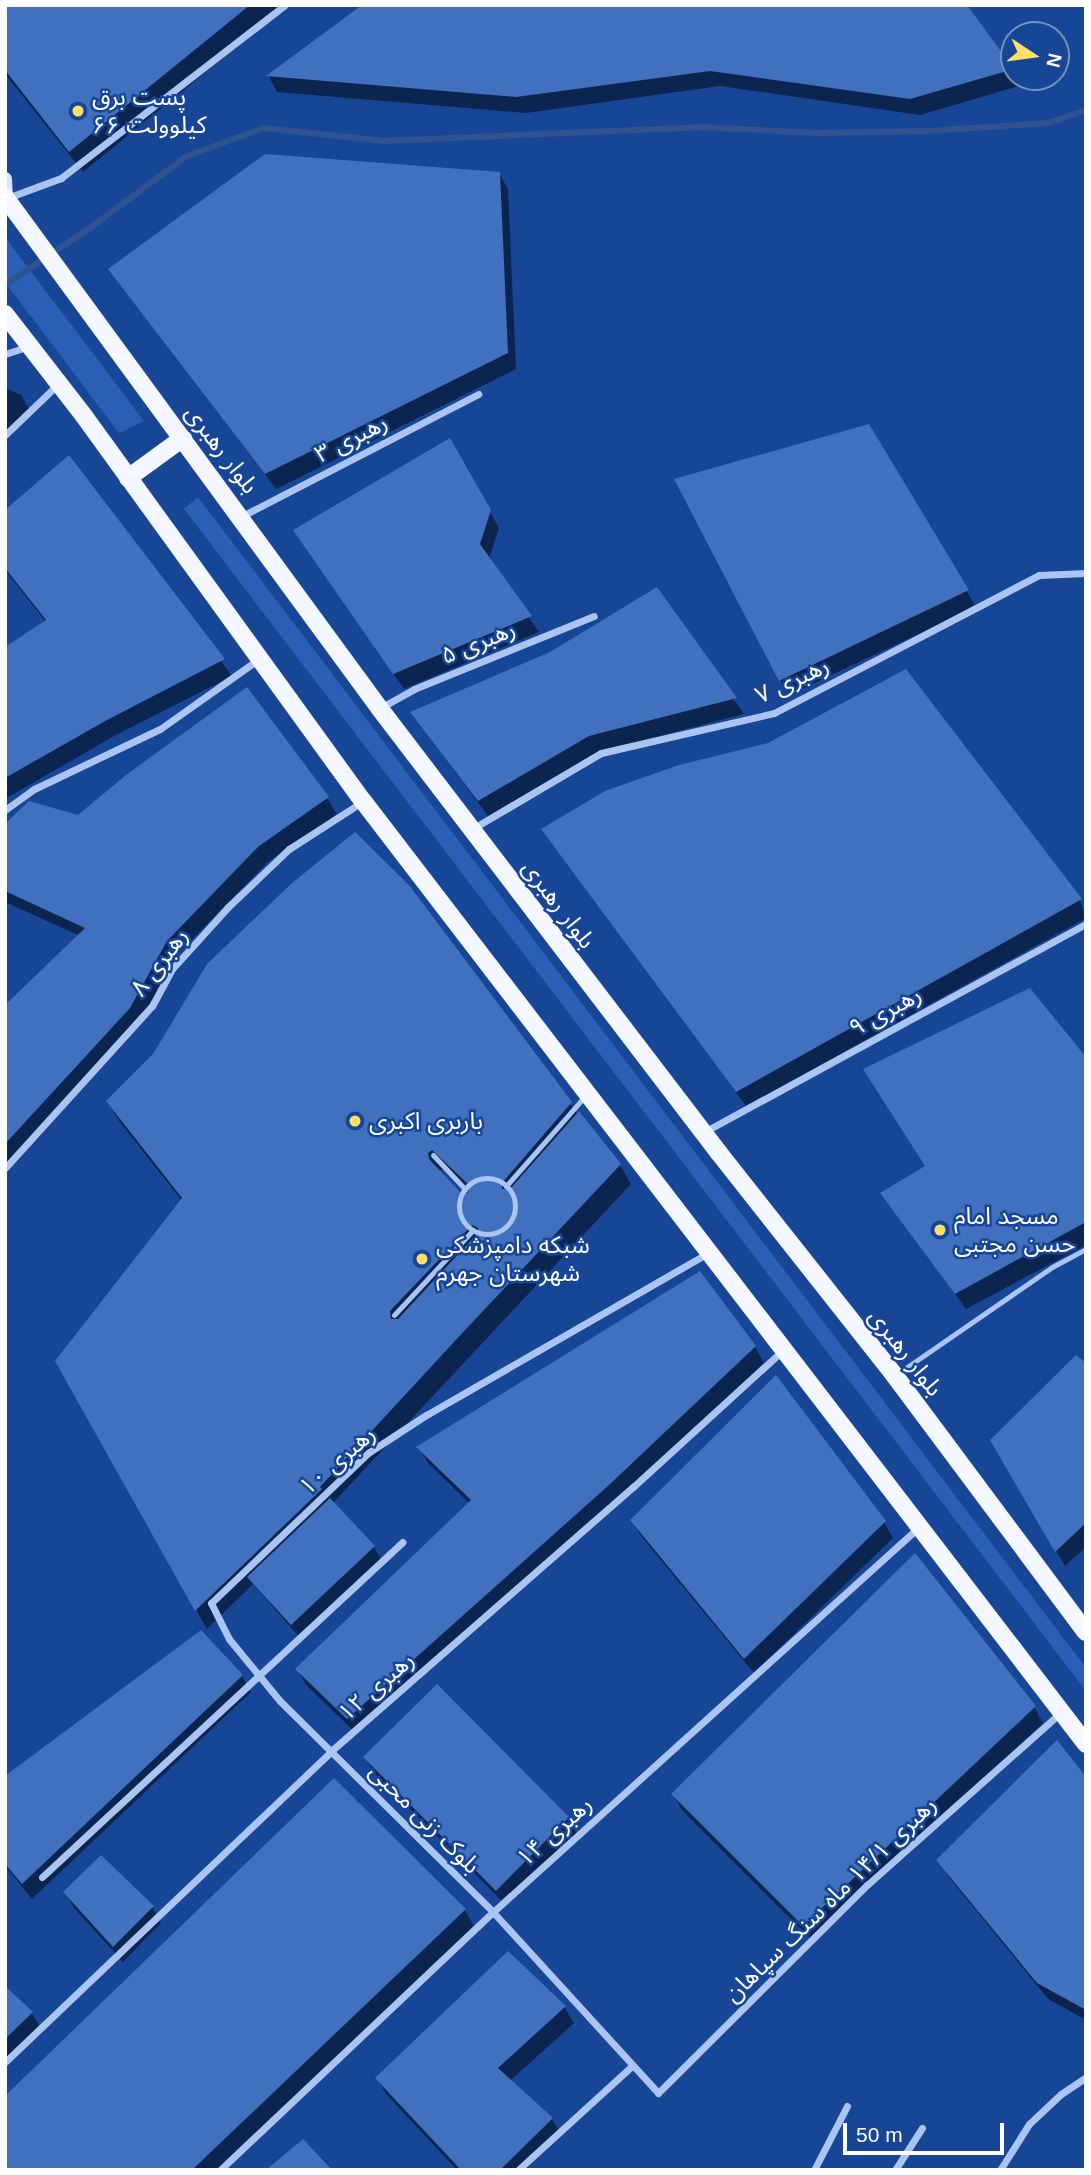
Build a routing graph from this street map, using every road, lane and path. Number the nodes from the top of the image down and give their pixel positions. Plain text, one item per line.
1 (285, 5) edge
2 (5, 178) edge
3 (6, 197) edge
4 (5, 314) edge
5 (27, 342) junction
6 (5, 354) edge
7 (59, 384) junction
8 (478, 394) dead end
9 (5, 435) edge
10 (183, 438) junction
11 (128, 478) junction
12 (242, 516) junction
13 (1086, 573) edge
14 (594, 616) dead end
15 (260, 659) junction
16 (380, 709) junction
17 (363, 801) junction
18 (5, 810) edge
19 (472, 829) junction
20 (1086, 924) edge
21 (587, 1094) junction
22 (703, 1132) junction
23 (433, 1155) dead end
24 (5, 1168) edge
25 (506, 1185) junction
26 (466, 1189) junction
27 (472, 1230) junction
28 (1086, 1249) edge
29 (709, 1252) junction
30 (394, 1315) dead end
31 (782, 1350) junction
32 (895, 1376) junction
33 (919, 1527) junction
34 (403, 1542) dead end
35 (1086, 1632) edge
36 (258, 1674) junction
37 (1061, 1712) junction
38 (1086, 1744) edge
39 (330, 1752) junction
40 (42, 1877) dead end
41 (493, 1912) junction
42 (5, 2062) edge
43 (632, 2066) junction
44 (1086, 2077) edge
45 (847, 2106) dead end
46 (922, 2128) dead end
47 (220, 2170) edge
48 (518, 2170) edge
49 (814, 2170) edge
50 (894, 2170) edge
51 (1000, 2170) edge

1 - 3 street
2 - 3 street
3 - 10 main road, بلوار رهبری
4 - 5 main road
5 - 6 street
5 - 7 main road
7 - 9 street
7 - 11 main road
8 - 12 street, رهبری ۳
10 - 11 main road
10 - 12 main road, بلوار رهبری
11 - 15 main road
12 - 16 main road, بلوار رهبری
13 - 19 street, رهبری ۷
14 - 16 street, رهبری ۵
15 - 17 main road
15 - 18 street
16 - 19 main road, بلوار رهبری
17 - 21 main road
17 - 24 street, رهبری ۸
19 - 22 main road, بلوار رهبری
20 - 22 street, رهبری ۹
21 - 25 lane
21 - 29 main road
22 - 32 main road, بلوار رهبری
23 - 26 lane
25 - 26 lane
25 - 27 lane
26 - 27 lane
27 - 30 lane
28 - 32 lane
29 - 31 main road
29 - 36 street, رهبری ۱۰
31 - 33 main road
31 - 39 street, رهبری ۱۲
32 - 35 main road, بلوار رهبری
33 - 37 main road
33 - 41 street, رهبری ۱۴
34 - 36 street
36 - 39 street, رهبری ۱۰
36 - 40 street
37 - 38 main road
37 - 43 street, رهبری ۱۴/۱ ماه سنگ سپاهان
39 - 41 street, بلوک زنی محبی
39 - 42 street, رهبری ۱۲
41 - 43 street, رهبری ۱۴/۱ ماه سنگ سپاهان
41 - 47 street, رهبری ۱۴
43 - 48 street
44 - 51 street
45 - 49 street
46 - 50 street

